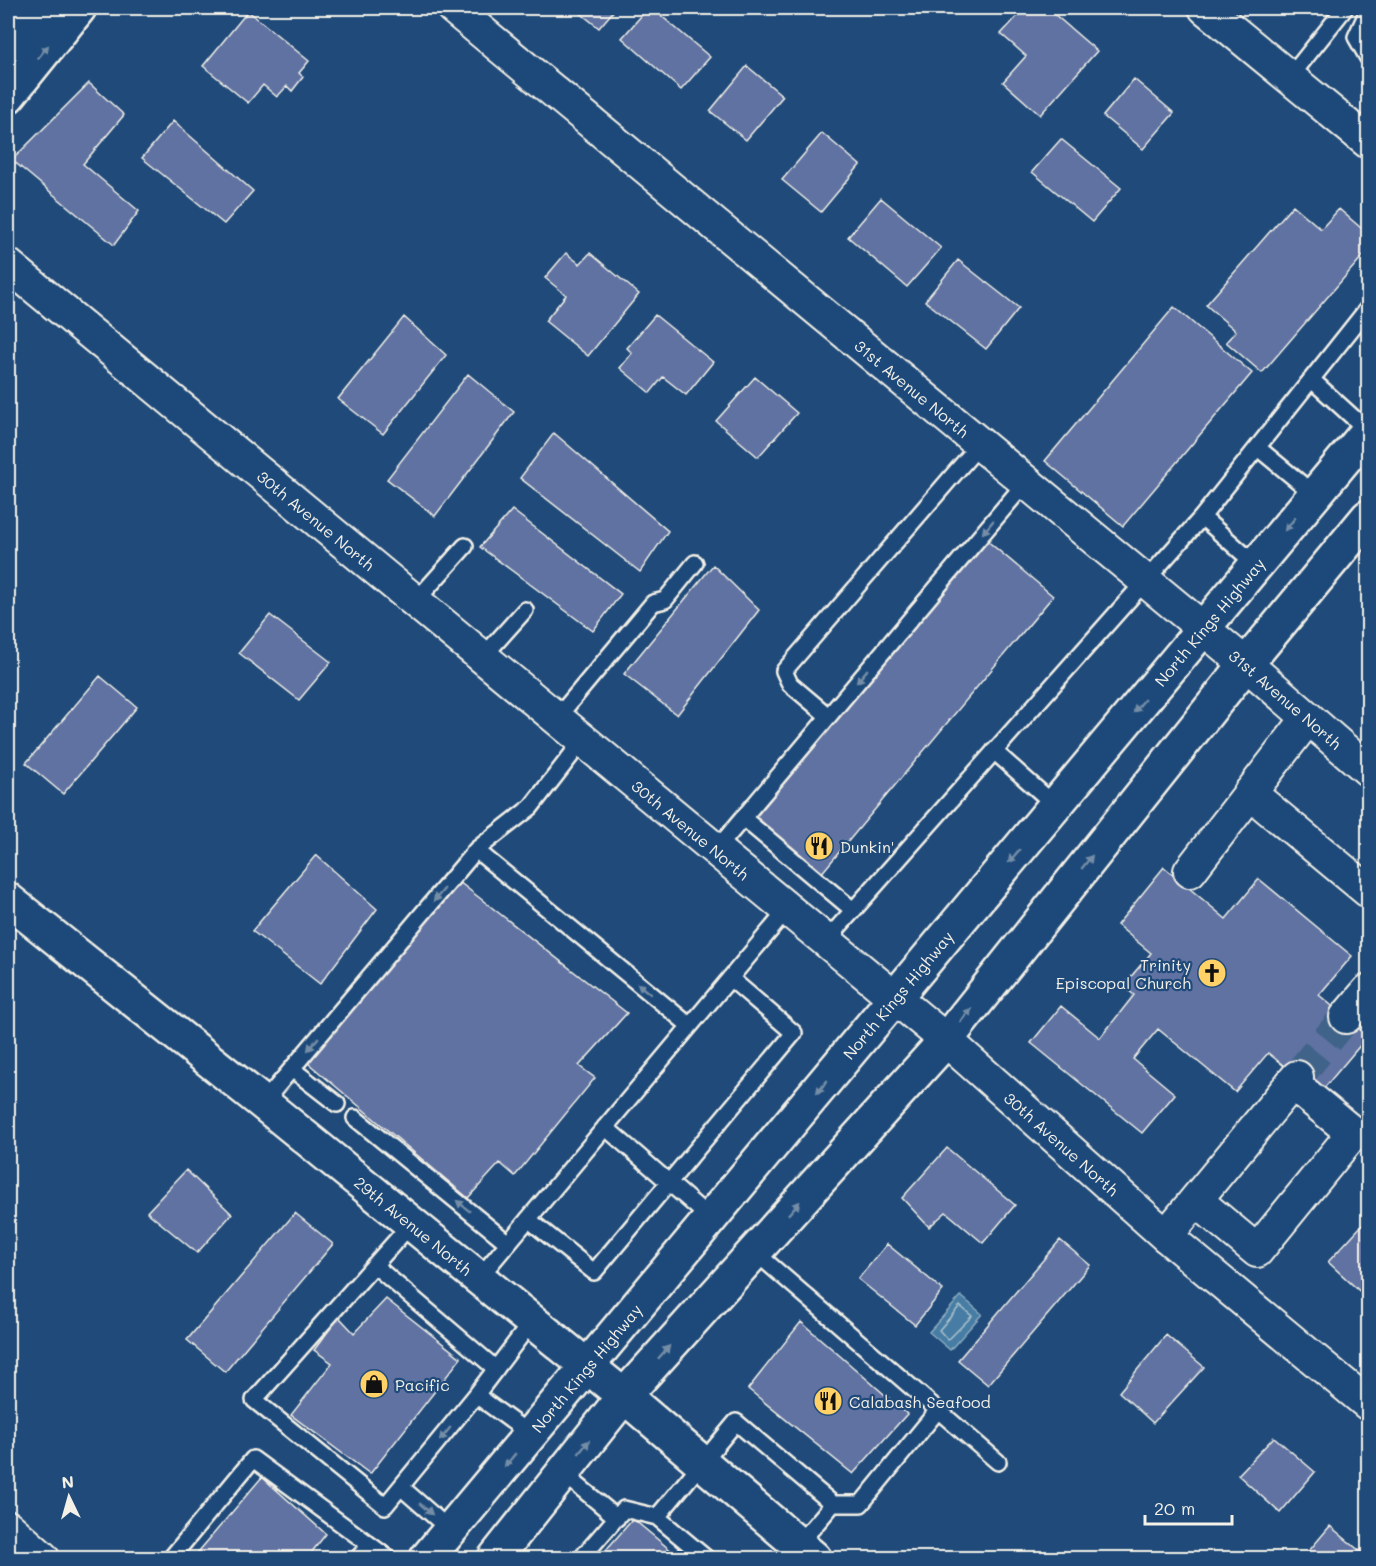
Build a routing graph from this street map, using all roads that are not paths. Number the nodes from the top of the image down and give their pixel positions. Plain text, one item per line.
1 (41, 8) edge
2 (79, 8) edge
3 (453, 8) edge
4 (1205, 8) edge
5 (1345, 8) edge
6 (1364, 11) edge
7 (8, 45) edge
8 (1368, 58) edge
9 (1290, 77) junction
10 (8, 96) edge
11 (1368, 142) edge
12 (8, 265) edge
13 (1368, 308) edge
14 (1363, 326) edge
15 (1312, 380) junction
16 (1368, 431) edge
17 (980, 444) junction
18 (1258, 448) junction
19 (1026, 482) junction
20 (1315, 495) junction
21 (1202, 517) junction
22 (1368, 517) edge
23 (465, 546) dead end
24 (696, 563) dead end
25 (1256, 565) junction
26 (1145, 582) junction
27 (415, 602) junction
28 (525, 610) dead end
29 (1203, 629) junction
30 (482, 658) junction
31 (1246, 664) junction
32 (828, 716) junction
33 (1308, 718) junction
34 (556, 719) junction
35 (583, 740) junction
36 (994, 752) junction
37 (1368, 770) edge
38 (1250, 793) junction
39 (1056, 806) junction
40 (743, 818) junction
41 (476, 850) junction
42 (716, 850) junction
43 (1190, 870) dead end
44 (1368, 891) edge
45 (8, 900) edge
46 (788, 909) junction
47 (853, 910) junction
48 (826, 941) junction
49 (730, 978) junction
50 (1368, 991) edge
51 (896, 998) junction
52 (1346, 1017) tunnel mouth
53 (690, 1026) junction
54 (946, 1040) junction
55 (292, 1069) junction
56 (264, 1103) junction
57 (337, 1104) dead end
58 (355, 1118) dead end
59 (605, 1127) junction
60 (669, 1182) junction
61 (1196, 1200) junction
62 (528, 1219) junction
63 (711, 1219) junction
64 (411, 1224) junction
65 (1166, 1236) junction
66 (508, 1243) junction
67 (754, 1252) junction
68 (374, 1265) junction
69 (478, 1279) junction
70 (532, 1321) junction
71 (588, 1367) junction
72 (496, 1370) junction
73 (476, 1395) junction
74 (624, 1396) junction
75 (1368, 1404) edge
76 (938, 1410) junction
77 (531, 1435) junction
78 (701, 1462) junction
79 (998, 1462) dead end
80 (563, 1473) junction
81 (402, 1488) junction
82 (832, 1504) junction
83 (657, 1517) junction
84 (617, 1518) junction
85 (8, 1527) edge
86 (451, 1531) junction
87 (370, 1545) junction
88 (806, 1552) edge
89 (584, 1555) dead end
90 (43, 1558) edge
91 (171, 1558) edge
92 (358, 1558) edge
93 (388, 1558) edge
94 (427, 1558) edge
95 (495, 1558) edge
96 (706, 1558) edge

1 - 7 main road
10 -> 2 main road
3 - 17 street, 31st Avenue North
4 - 9 street
5 - 9 lane
6 - 8 lane
9 - 11 street
12 - 27 street, 30th Avenue North
13 - 14 lane
14 - 15 lane
15 - 16 lane
15 - 18 lane
16 - 20 main road, North Kings Highway
17 - 19 street, 31st Avenue North
17 - 32 lane
18 - 20 lane
18 - 21 lane
19 - 26 street, 31st Avenue North
19 -> 32 lane
20 -> 25 main road, North Kings Highway
21 - 25 lane
21 - 26 lane
22 - 31 main road
23 - 27 lane
24 - 34 lane
25 - 29 main road, North Kings Highway
26 - 29 street, 31st Avenue North
26 - 36 lane
27 - 30 street, 30th Avenue North
28 - 30 lane
29 - 31 street, 31st Avenue North
29 -> 39 main road, North Kings Highway
30 - 34 street, 30th Avenue North
31 - 33 street, 31st Avenue North
54 -> 31 main road
32 - 40 lane
33 - 37 street, 31st Avenue North
33 - 38 street
34 - 35 street, 30th Avenue North
35 - 41 lane
35 - 42 street, 30th Avenue North
36 - 39 lane
36 - 47 lane
38 - 43 street
38 - 44 street
39 -> 51 main road, North Kings Highway
40 - 42 lane
40 - 47 lane
53 -> 41 lane
41 -> 55 lane
42 - 46 street, 30th Avenue North
45 - 56 main road, 29th Avenue North
46 - 48 street, 30th Avenue North
46 - 49 lane
47 - 48 lane
48 - 51 street, 30th Avenue North
49 - 53 lane
49 - 60 lane
50 - 52 street
51 - 54 street, 30th Avenue North
51 -> 63 main road, North Kings Highway
53 - 59 lane
54 - 65 street, 30th Avenue North
67 -> 54 main road
55 - 56 lane
55 - 57 lane
56 - 64 main road, 29th Avenue North
66 -> 58 lane
59 - 60 lane
59 - 62 lane
60 - 62 lane
60 - 63 lane
61 - 61 street
61 - 65 street
62 - 66 lane
63 - 71 main road, North Kings Highway
64 - 68 lane
64 - 69 main road, 29th Avenue North
65 - 75 street, 30th Avenue North
66 - 69 lane
74 -> 67 main road
67 - 76 lane
68 - 72 lane
68 - 81 lane
69 - 70 main road, 29th Avenue North
70 - 71 main road, 29th Avenue North
70 - 72 lane
71 - 74 main road, 29th Avenue North
71 - 77 main road, North Kings Highway
72 - 73 lane
73 - 77 lane
73 -> 81 lane
74 - 78 main road, 29th Avenue North
80 -> 74 main road
76 - 79 lane
76 - 82 lane
77 -> 86 main road, North Kings Highway
78 - 82 lane
78 - 83 lane
78 - 88 main road, 29th Avenue North
80 - 84 lane
80 - 95 main road
81 -> 86 lane
82 - 88 lane
83 - 84 lane
83 - 96 lane
84 - 89 lane
85 - 90 street
86 - 94 main road, North Kings Highway
87 - 91 lane
87 - 92 lane
87 - 93 lane

